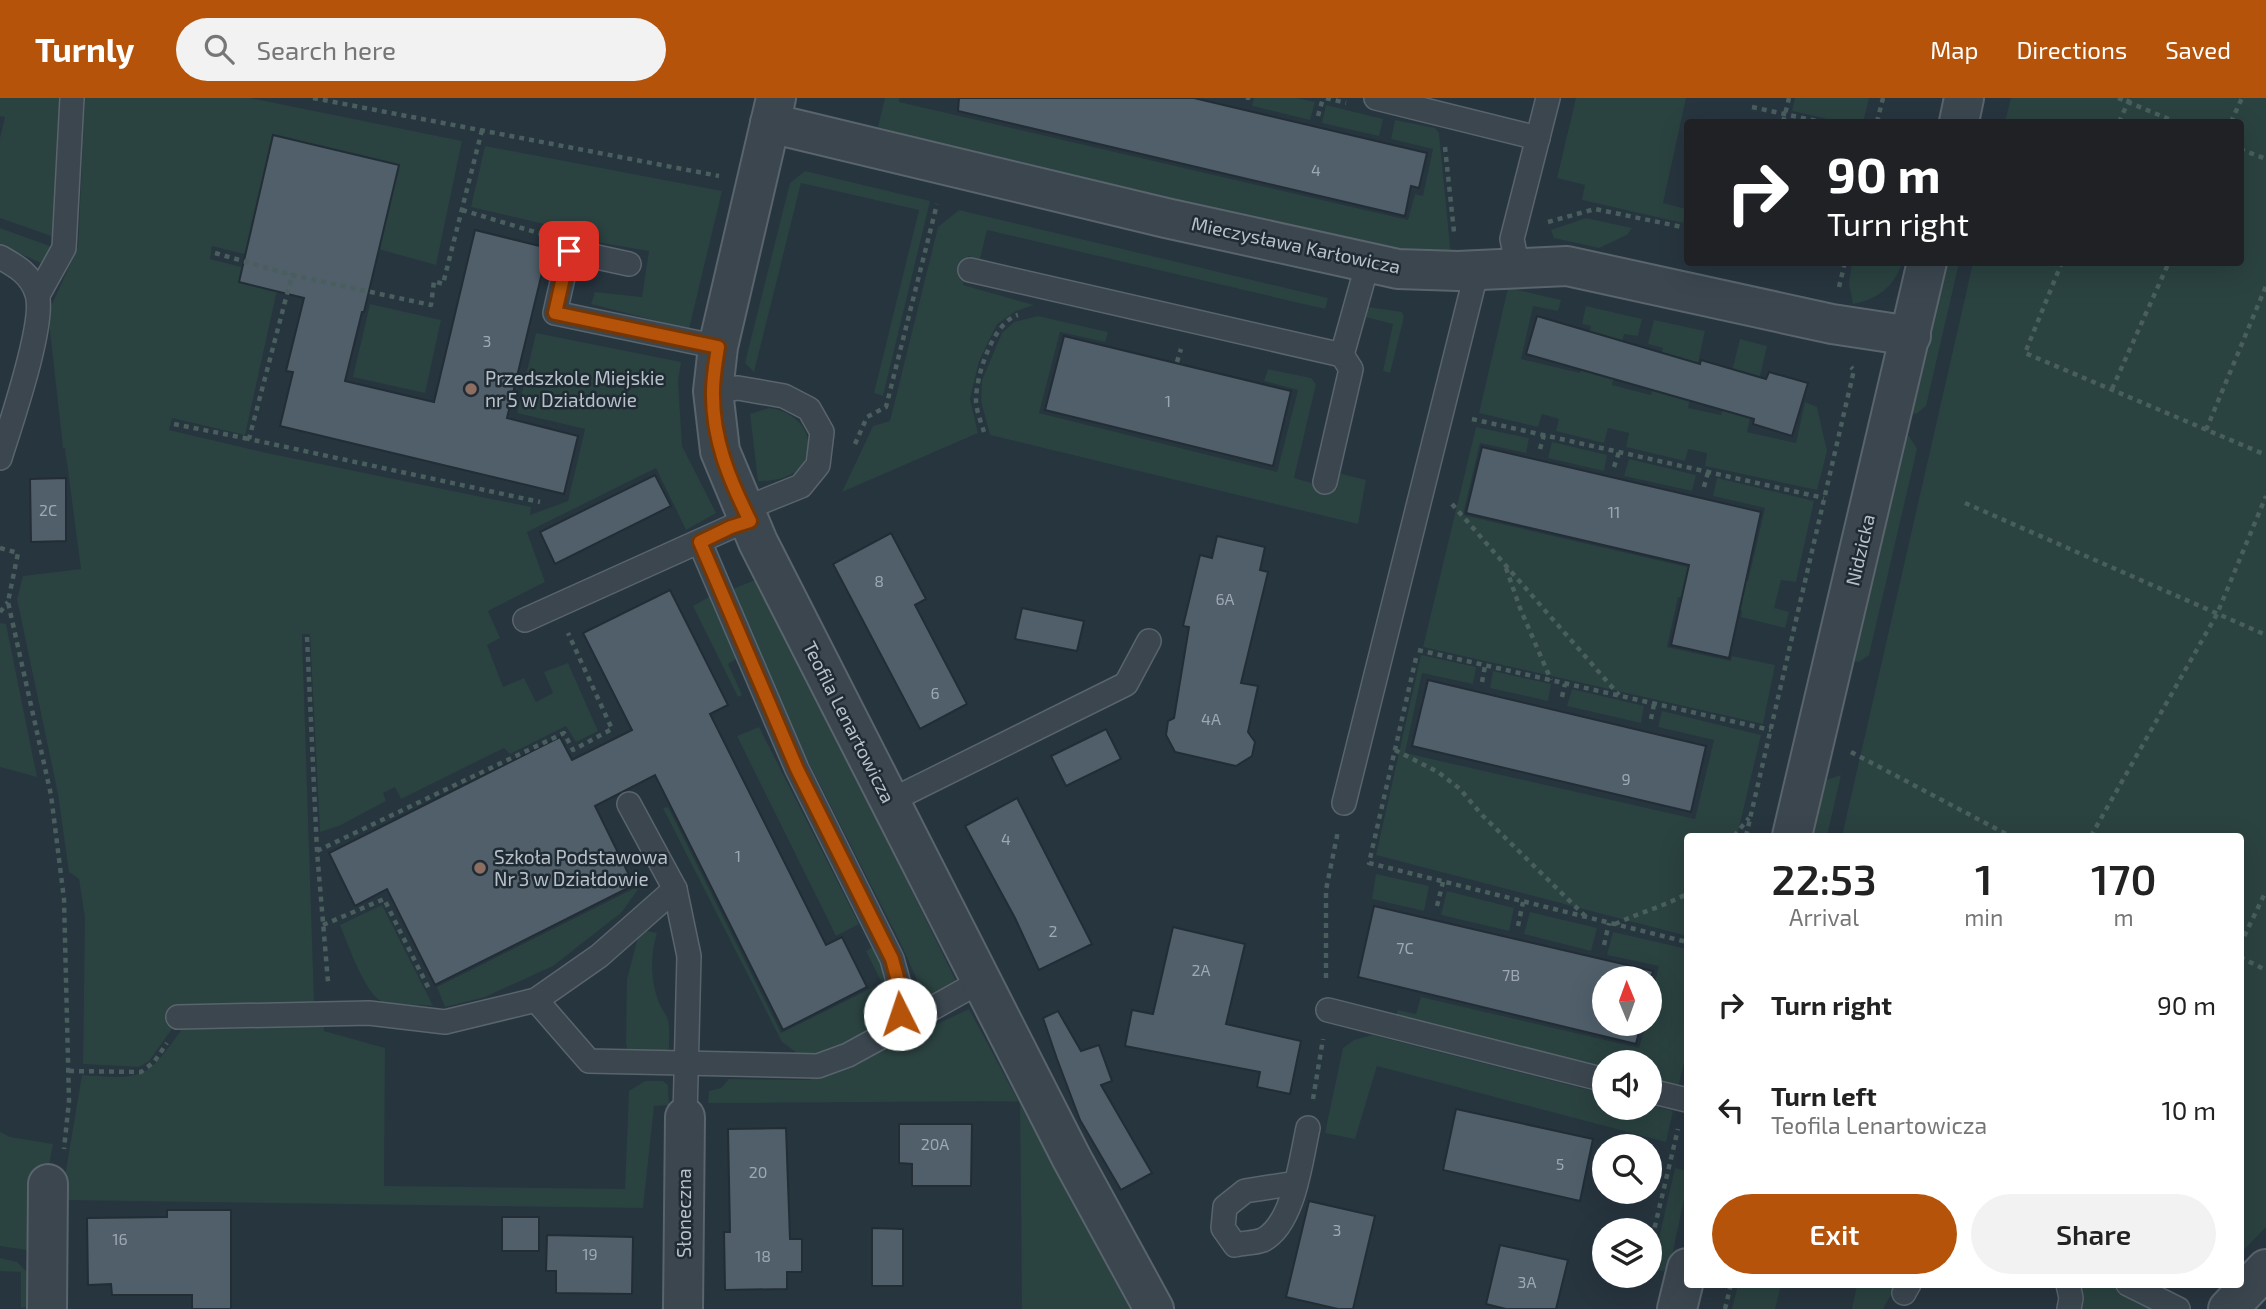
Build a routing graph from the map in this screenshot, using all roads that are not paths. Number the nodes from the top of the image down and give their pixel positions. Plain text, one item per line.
1 (72, 98) edge
2 (1376, 98) edge
3 (1548, 98) edge
4 (1964, 98) edge
5 (773, 110) edge
6 (1960, 119) edge
7 (1538, 138) junction
8 (0, 257) edge
9 (1368, 262) junction
10 (629, 264) dead end
11 (1926, 266) edge
12 (1518, 268) junction
13 (970, 270) dead end
14 (1467, 271) junction
15 (38, 295) junction
16 (1911, 336) junction
17 (718, 347) junction
18 (1342, 355) junction
19 (713, 391) junction
20 (0, 458) edge
21 (1325, 482) dead end
22 (750, 524) junction
23 (700, 542) junction
24 (525, 620) dead end
25 (1149, 641) dead end
26 (890, 801) junction
27 (1344, 803) road end
28 (629, 804) dead end
29 (1793, 833) edge
30 (675, 890) junction
31 (981, 981) junction
32 (537, 1000) junction
33 (1328, 1010) road end
34 (178, 1017) road end
35 (890, 1032) junction
36 (686, 1063) junction
37 (1592, 1077) edge
38 (1662, 1094) edge
39 (1684, 1100) edge
40 (684, 1117) joint
41 (1308, 1128) road end
42 (1296, 1183) dead end
43 (48, 1184) road end
44 (2266, 1269) edge
45 (1684, 1280) edge
46 (2069, 1288) edge
47 (2136, 1288) edge
48 (47, 1309) edge
49 (683, 1309) edge
50 (1154, 1309) edge
51 (1677, 1309) edge
52 (2069, 1309) edge
53 (2178, 1309) edge
54 (2228, 1309) edge

1 - 15 lane
2 - 7 lane
3 - 7 lane
4 - 6 street
5 - 9 street, Mieczysława Karłowicza
5 - 17 street, Teofila Lenartowicza
7 - 12 lane
8 - 15 lane
9 - 14 street, Mieczysława Karłowicza
9 - 18 lane
10 - 17 lane
11 - 16 street, Nidzicka
12 - 14 street, Mieczysława Karłowicza
12 - 16 street, Mieczysława Karłowicza
13 - 18 lane
14 - 27 lane
15 - 20 lane
16 - 29 street, Nidzicka
17 - 19 street, Teofila Lenartowicza
18 - 21 lane
19 - 22 street, Teofila Lenartowicza
19 - 22 lane
22 - 23 lane
22 - 26 street, Teofila Lenartowicza
23 - 24 lane
23 - 35 lane
25 - 26 lane
26 - 31 street, Teofila Lenartowicza
28 - 30 lane
30 - 32 lane
30 - 36 lane
31 - 35 lane
31 - 50 street, Teofila Lenartowicza
32 - 34 lane
32 - 36 lane
33 - 37 lane
35 - 36 lane
36 - 40 lane
38 - 39 lane
40 - 49 street, Słoneczna
41 - 42 lane
43 - 48 street
44 - 54 street
45 - 51 street
46 - 52 lane
47 - 53 lane

